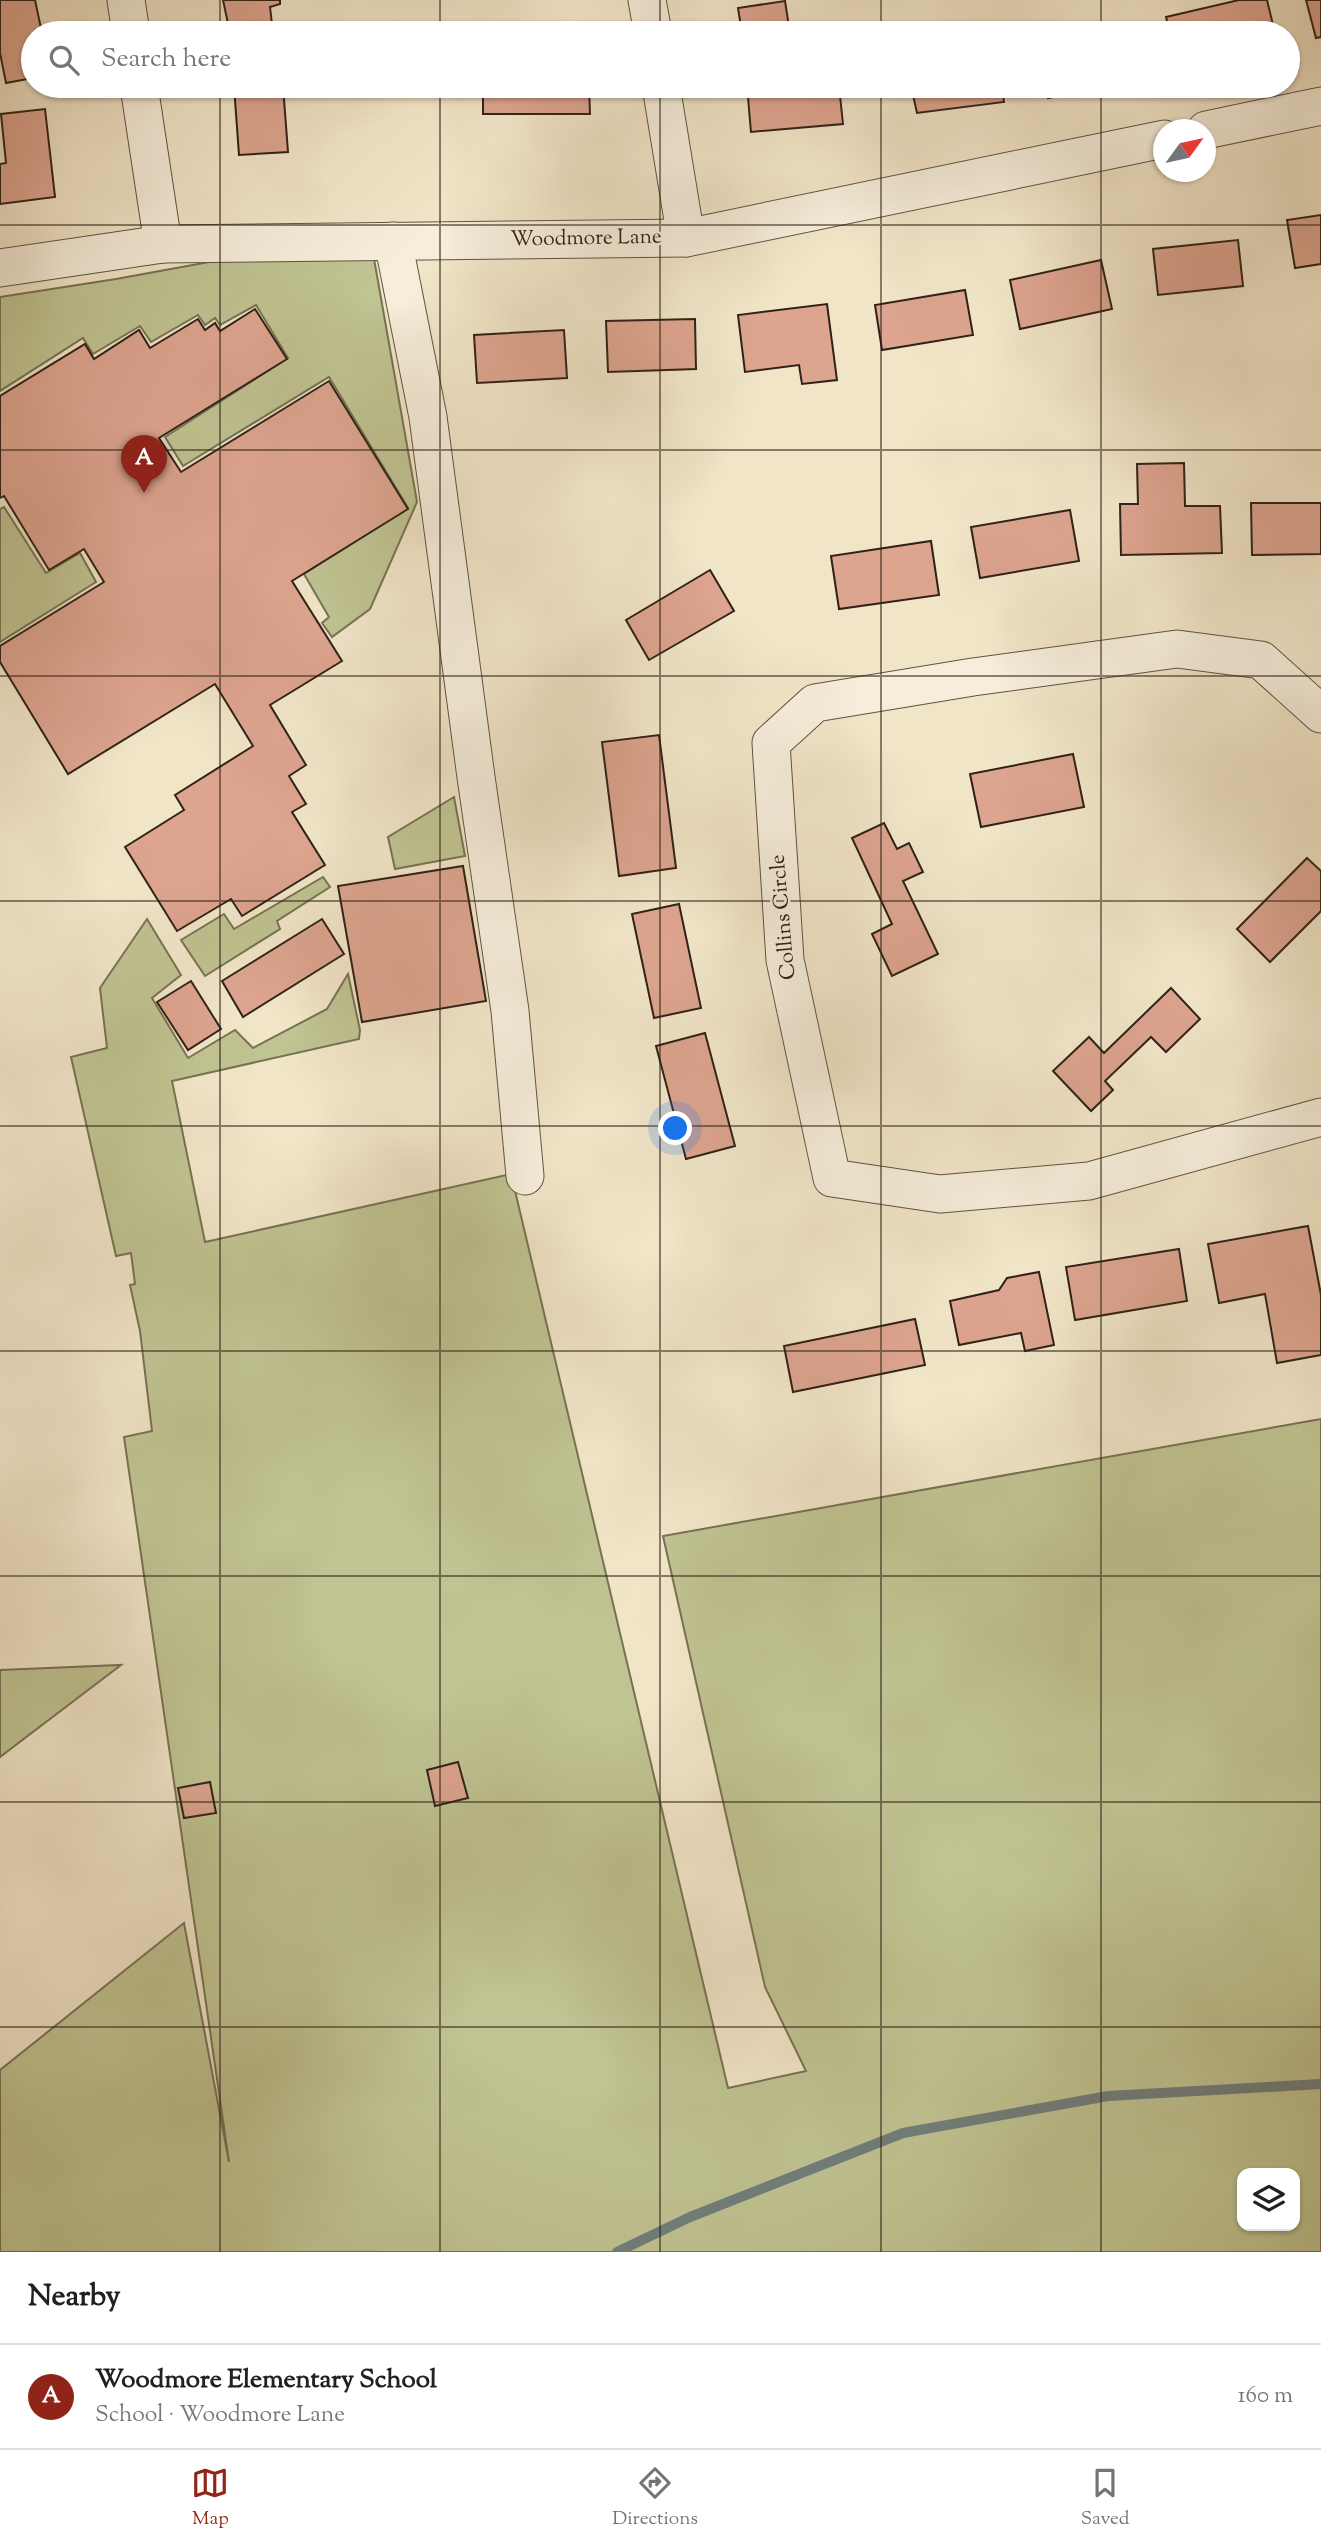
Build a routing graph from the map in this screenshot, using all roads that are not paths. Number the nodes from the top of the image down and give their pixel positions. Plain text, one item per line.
1 (126, 0) edge
2 (648, 0) edge
3 (129, 21) edge
4 (651, 21) edge
5 (141, 98) edge
6 (663, 98) edge
7 (1321, 106) edge
8 (1216, 128) edge
9 (1153, 141) edge
10 (686, 238) junction
11 (393, 241) junction
12 (163, 244) junction
13 (0, 268) edge
14 (1321, 714) edge
15 (1321, 1117) edge
16 (525, 1176) dead end

1 - 3 street
2 - 4 street
5 - 12 street
6 - 10 street
7 - 8 street
9 - 10 street, Woodmore Lane
10 - 11 street, Woodmore Lane
11 - 12 street, Woodmore Lane
11 - 16 street
12 - 13 street, Woodmore Lane
14 - 15 street, Collins Circle

